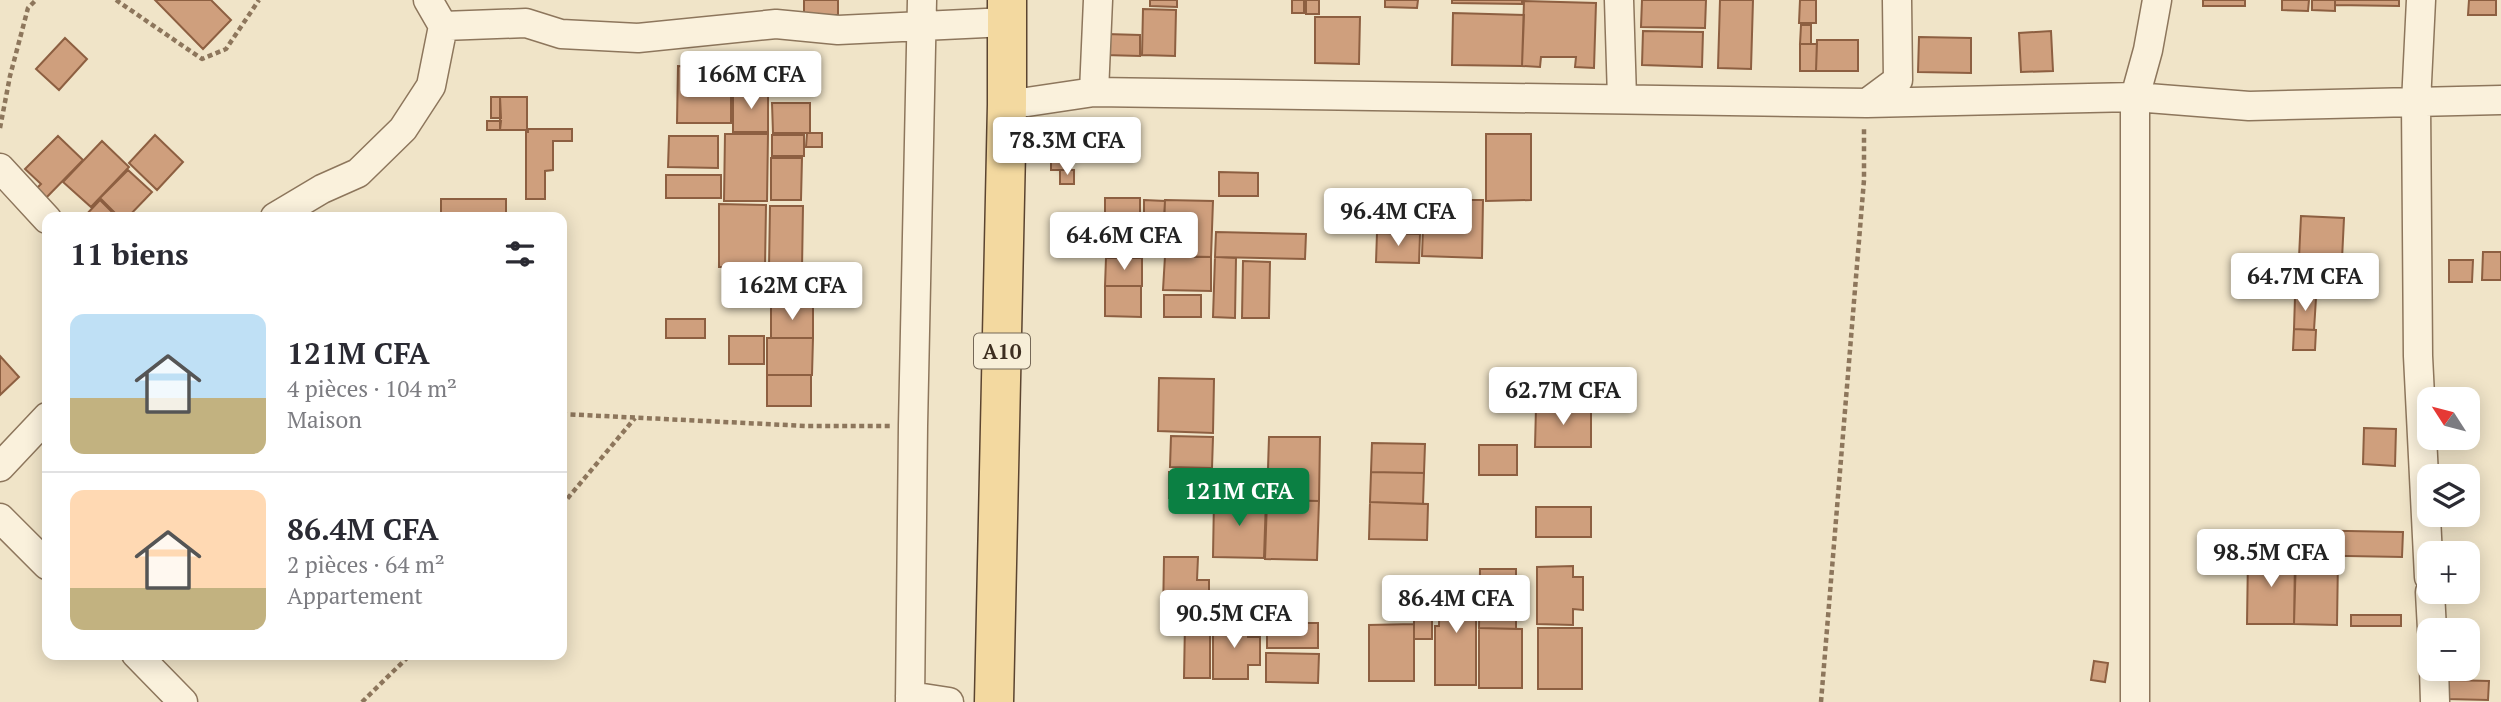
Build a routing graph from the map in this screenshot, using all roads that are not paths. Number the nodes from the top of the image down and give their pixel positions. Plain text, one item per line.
1 (428, 0) edge
2 (1098, 0) edge
3 (1619, 0) edge
4 (1897, 0) edge
5 (2157, 0) edge
6 (2421, 0) edge
7 (1007, 11) edge
8 (922, 13) edge
9 (443, 26) junction
10 (1094, 92) junction
11 (2135, 97) junction
12 (1622, 98) junction
13 (2501, 100) edge
14 (1867, 103) junction
15 (2416, 103) junction
16 (1007, 105) junction
17 (0, 168) edge
18 (283, 212) edge
19 (42, 214) edge
20 (42, 422) edge
21 (0, 467) edge
22 (0, 518) edge
23 (2427, 541) edge
24 (42, 560) edge
25 (141, 660) edge
26 (2434, 681) edge
27 (910, 699) edge
28 (183, 702) edge
29 (949, 702) edge
30 (994, 702) edge
31 (2135, 702) edge
32 (2435, 702) edge

1 - 9 street
2 - 10 street
3 - 12 street
4 - 14 street
5 - 11 street
6 - 15 street
7 - 8 street
7 - 16 main road, A10
8 - 9 street
8 - 27 street
9 - 18 street
10 - 12 street
10 - 16 street
11 - 14 street
11 - 15 street
11 - 31 street
12 - 14 street
13 - 15 street
15 - 23 street
16 - 30 main road, A10
17 - 19 street
20 - 21 street
22 - 24 street
25 - 28 street
26 - 32 street
27 - 29 street

